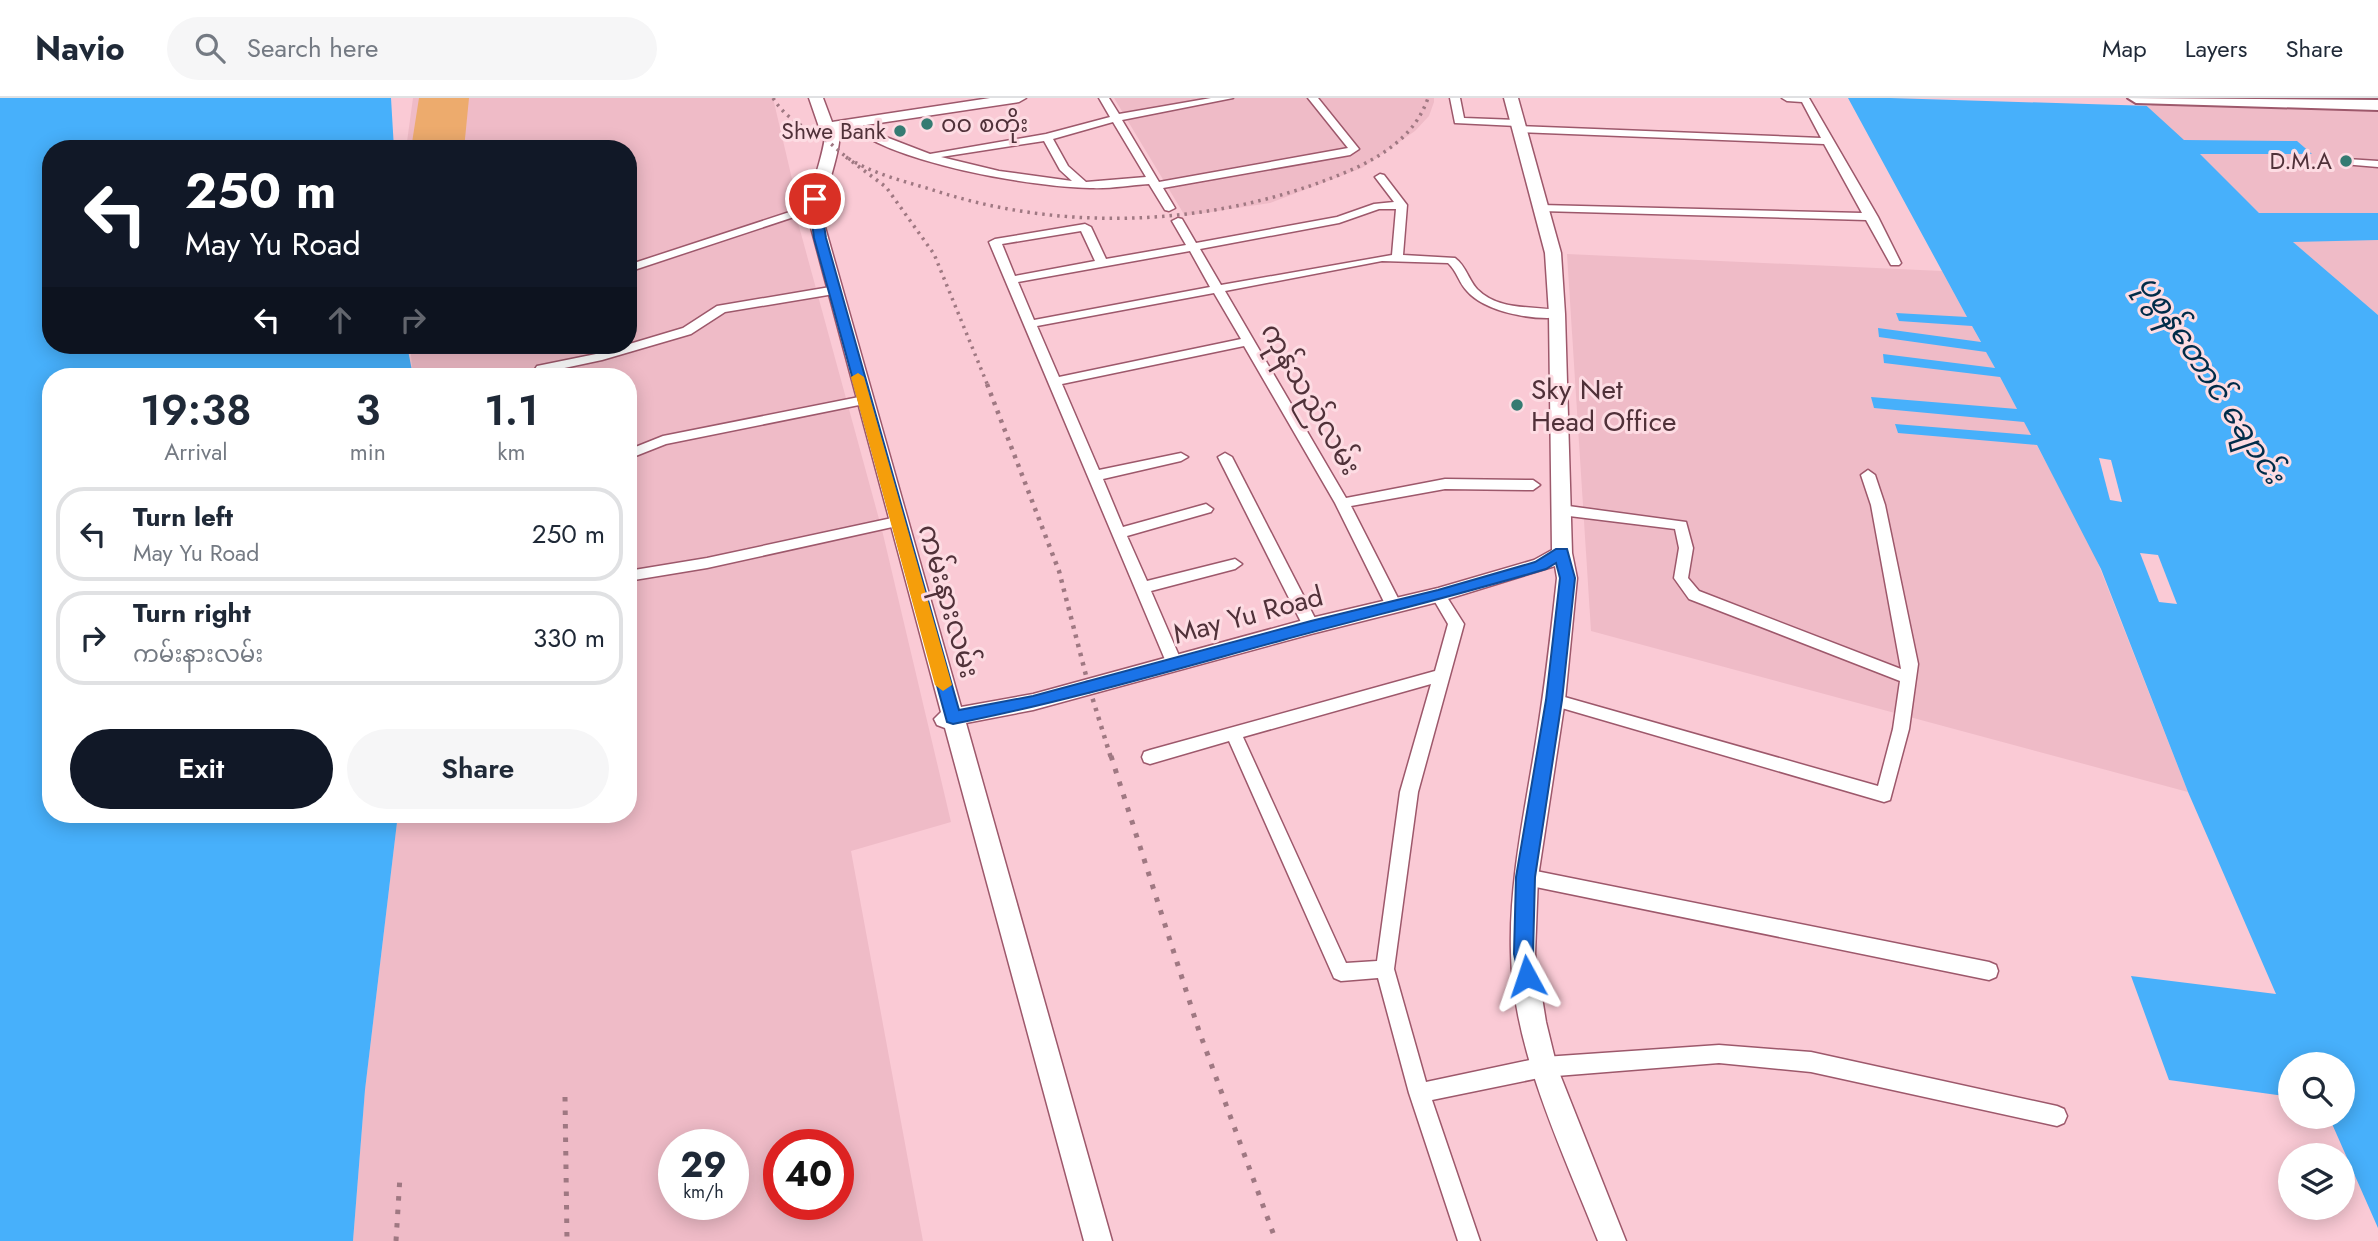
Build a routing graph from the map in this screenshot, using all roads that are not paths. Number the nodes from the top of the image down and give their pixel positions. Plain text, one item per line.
1 (816, 98) edge
2 (824, 98) edge
3 (1019, 98) edge
4 (1104, 98) edge
5 (1228, 98) edge
6 (1313, 98) edge
7 (1455, 98) edge
8 (1511, 98) edge
9 (1787, 98) edge
10 (2136, 98) edge
11 (1806, 99) edge
12 (2378, 105) edge
13 (1116, 118) junction
14 (837, 126) junction
15 (1518, 126) junction
16 (1047, 137) junction
17 (1828, 141) junction
18 (928, 156) junction
19 (2347, 162) dead end
20 (2378, 164) edge
21 (1380, 177) dead end
22 (1154, 183) junction
23 (1084, 185) junction
24 (1402, 205) junction
25 (811, 208) junction
26 (1169, 208) dead end
27 (1541, 208) junction
28 (1872, 217) junction
29 (1178, 221) dead end
30 (1194, 246) junction
31 (1397, 258) junction
32 (1102, 263) junction
33 (1895, 263) dead end
34 (637, 266) edge
35 (1011, 280) junction
36 (1219, 289) junction
37 (834, 290) junction
38 (1557, 314) junction
39 (1030, 324) junction
40 (1250, 341) junction
41 (637, 346) edge
42 (608, 354) edge
43 (546, 368) edge
44 (1054, 382) junction
45 (862, 400) junction
46 (637, 451) edge
47 (1181, 457) dead end
48 (1225, 457) dead end
49 (1868, 475) dead end
50 (1093, 476) junction
51 (1533, 485) dead end
52 (1342, 503) junction
53 (1206, 509) dead end
54 (1561, 510) junction
55 (892, 523) junction
56 (1118, 533) junction
57 (1562, 553) junction
58 (1235, 564) dead end
59 (637, 574) edge
60 (1141, 589) junction
61 (1438, 595) junction
62 (1394, 606) junction
63 (1311, 626) junction
64 (1175, 665) junction
65 (1442, 675) junction
66 (1909, 678) junction
67 (1554, 700) junction
68 (949, 718) junction
69 (1233, 733) junction
70 (1150, 757) dead end
71 (1525, 877) junction
72 (1385, 969) junction
73 (1989, 971) dead end
74 (1544, 1067) junction
75 (1419, 1093) junction
76 (2057, 1116) dead end
77 (1090, 1241) edge
78 (1098, 1241) edge
79 (1469, 1241) edge
80 (1612, 1241) edge

1 - 14 main road
2 - 14 main road
3 - 14 main road
4 - 13 street
5 - 13 street
6 - 22 street
7 - 15 street
8 - 15 street
9 - 11 street
10 - 12 main road
11 - 17 street
13 - 16 street
13 - 22 street
14 - 18 street
14 - 25 street
15 - 17 street
15 - 27 street
16 - 18 street
16 - 23 street
17 - 28 street
18 - 23 street
19 - 20 street
21 - 24 street
22 - 23 street
22 - 26 street
24 - 30 street
24 - 31 street
25 - 34 street
25 - 37 street, ကမ်းနားလမ်း
27 - 28 street
27 - 38 street
28 - 33 street
29 - 30 street, ကုန်သည်လမ်း
30 - 32 street
30 - 36 street, ကုန်သည်လမ်း
31 - 36 street
31 - 38 street
32 - 35 street
32 - 35 street
35 - 39 street
36 - 39 street
36 - 40 street, ကုန်သည်လမ်း
37 - 41 street
37 - 45 street, ကမ်းနားလမ်း
38 - 54 street
39 - 44 street
40 - 44 street
40 - 52 street, ကုန်သည်လမ်း
42 - 43 street
44 - 50 street
45 - 46 street
45 - 55 street, ကမ်းနားလမ်း
45 - 68 street, ကမ်းနားလမ်း
47 - 50 street
48 - 63 street
49 - 66 street
50 - 56 street
51 - 52 street
52 - 62 street, ကုန်သည်လမ်း
53 - 56 street
54 - 57 street
54 - 66 street
55 - 59 street
55 - 68 street, ကမ်းနားလမ်း
56 - 60 street
57 - 61 street, May Yu Road
57 - 67 street
58 - 60 street
60 - 64 street
61 - 62 street, May Yu Road
61 - 65 street
62 - 63 street, May Yu Road
63 - 64 street, May Yu Road
64 - 68 street, May Yu Road
65 - 69 street
65 - 72 street
66 - 67 street
67 - 71 street
68 - 77 street, ကမ်းနားလမ်း
68 - 78 street, ကမ်းနားလမ်း
69 - 70 street
69 - 72 street
71 - 73 street
71 - 74 street
72 - 75 street
74 - 75 street
74 - 76 street
74 - 80 street
75 - 79 street

